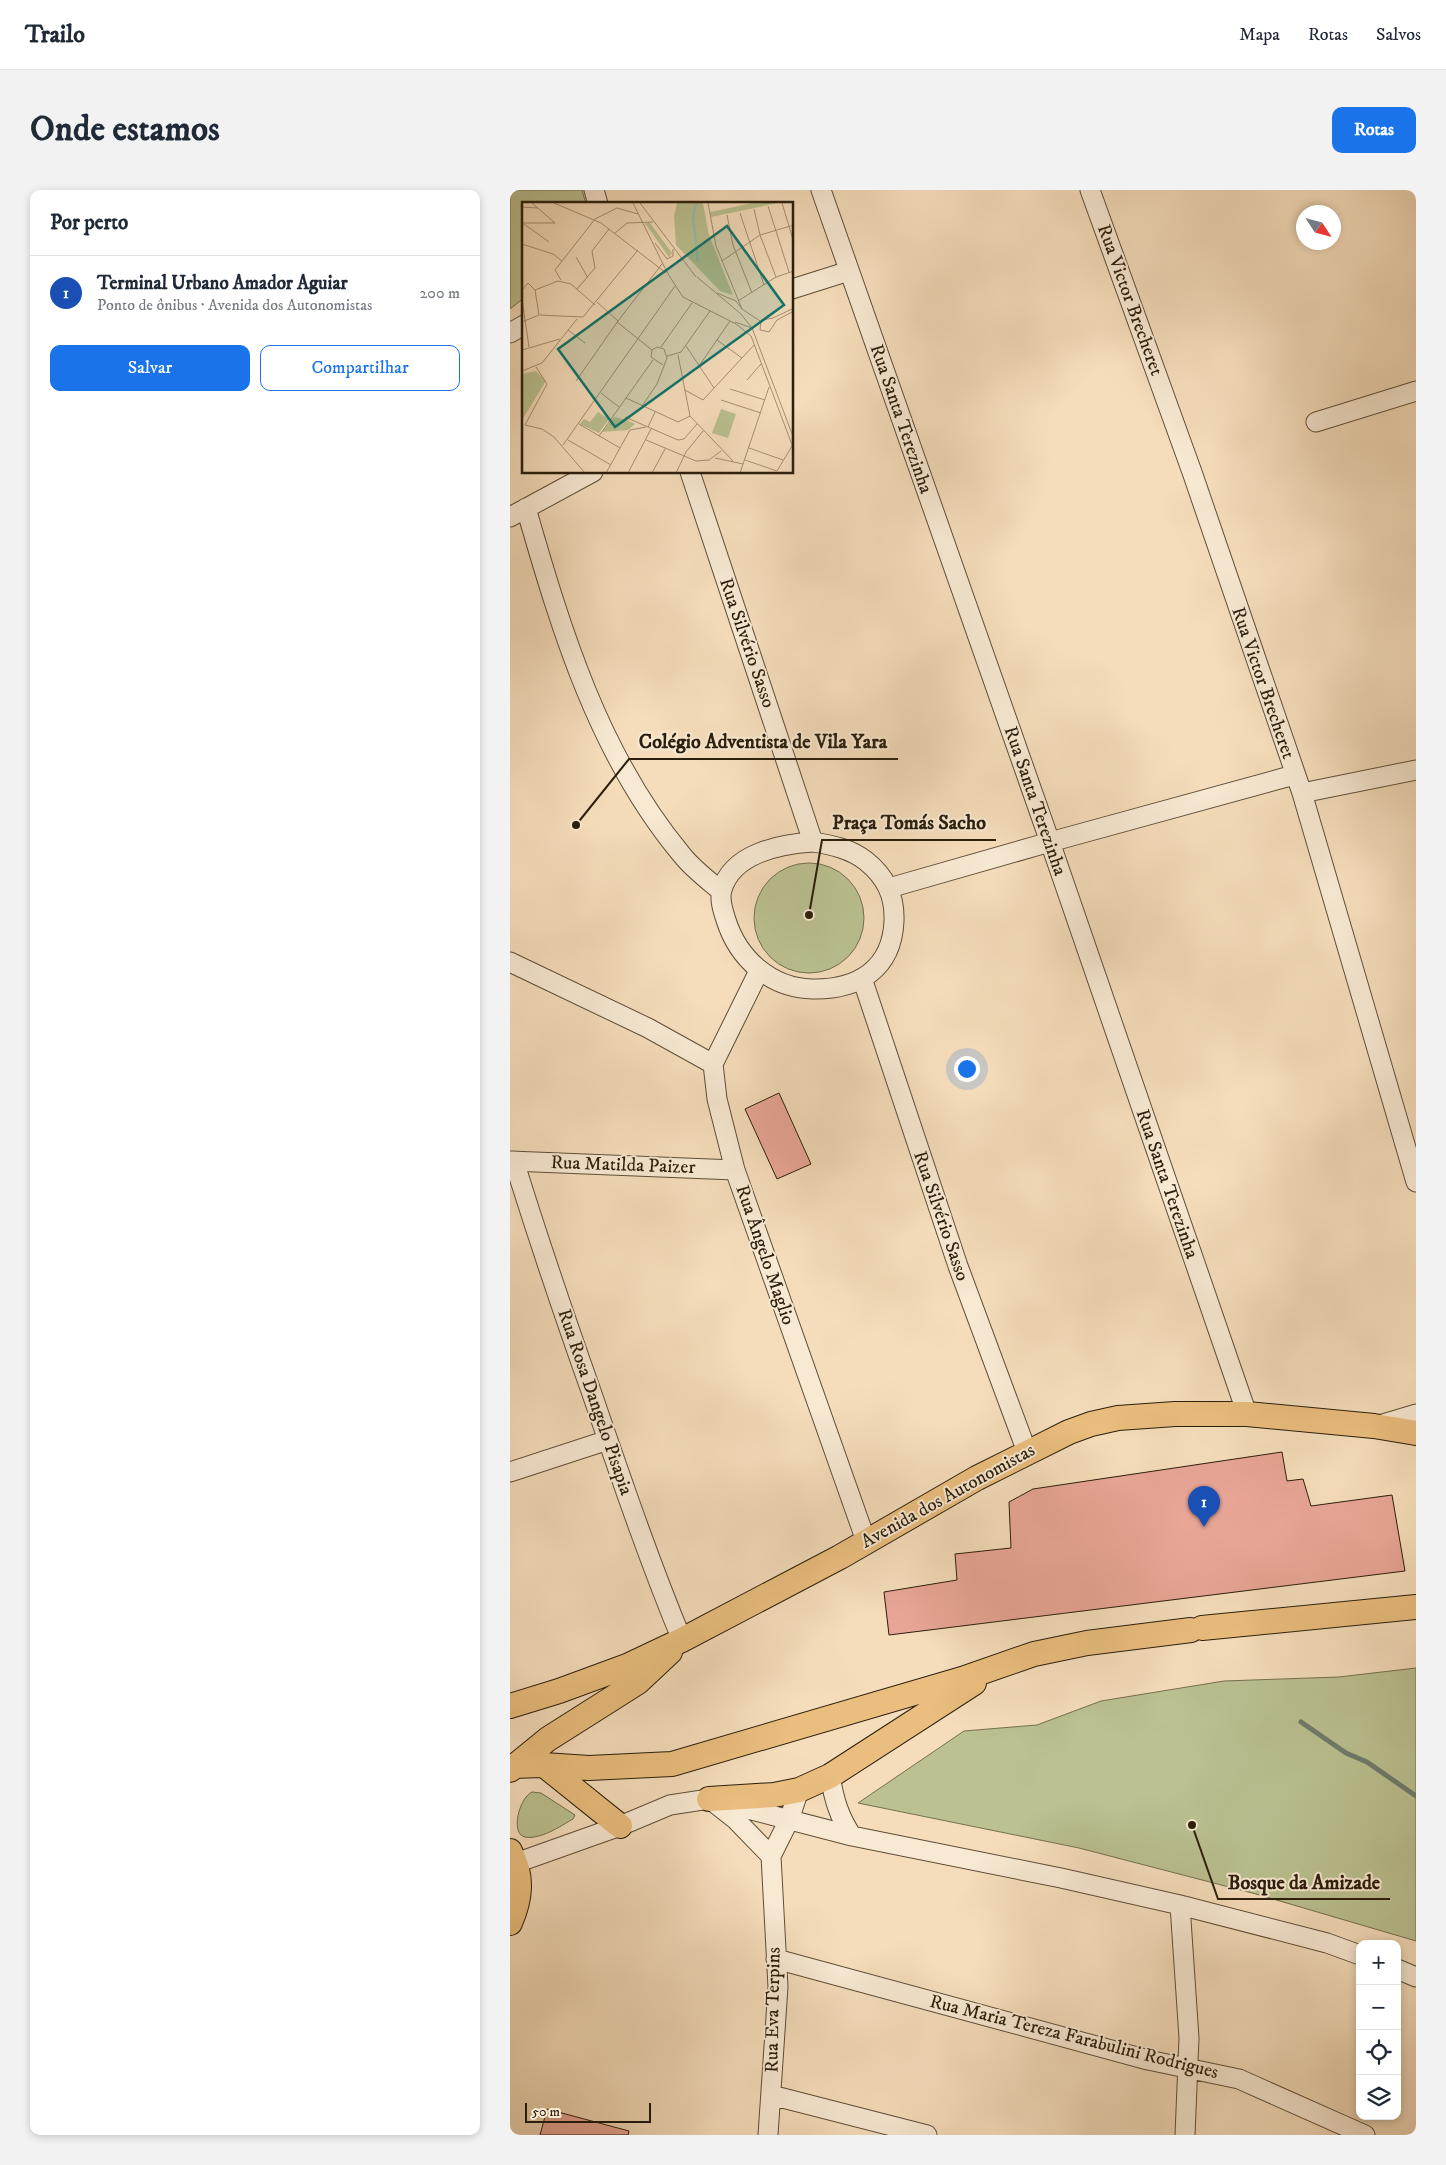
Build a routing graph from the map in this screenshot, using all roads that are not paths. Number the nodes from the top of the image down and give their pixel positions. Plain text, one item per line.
1 (821, 190) edge
2 (1090, 190) edge
3 (849, 271) junction
4 (794, 288) edge
5 (522, 326) edge
6 (510, 333) edge
7 (1416, 391) edge
8 (1316, 422) dead end
9 (589, 474) edge
10 (691, 474) edge
11 (518, 513) edge
12 (1416, 770) edge
13 (1294, 775) junction
14 (1302, 793) junction
15 (813, 842) junction
16 (1050, 842) junction
17 (889, 888) junction
18 (721, 891) junction
19 (510, 962) edge
20 (759, 971) junction
21 (862, 978) junction
22 (713, 1064) junction
23 (512, 1161) edge
24 (735, 1170) junction
25 (1416, 1182) edge
26 (1247, 1414) junction
27 (1416, 1414) edge
28 (1374, 1426) junction
29 (1416, 1434) edge
30 (608, 1440) junction
31 (1027, 1452) junction
32 (510, 1472) edge
33 (866, 1541) junction
34 (1416, 1607) edge
35 (682, 1640) junction
36 (999, 1667) junction
37 (510, 1706) edge
38 (544, 1765) junction
39 (511, 1768) edge
40 (830, 1776) junction
41 (799, 1790) junction
42 (709, 1799) junction
43 (789, 1820) junction
44 (620, 1826) junction
45 (852, 1836) junction
46 (771, 1856) junction
47 (513, 1857) edge
48 (1180, 1905) junction
49 (510, 1923) edge
50 (1356, 1954) edge
51 (776, 1959) junction
52 (1401, 1971) edge
53 (1416, 1977) edge
54 (1188, 2067) junction
55 (771, 2095) junction
56 (768, 2135) edge
57 (927, 2135) edge
58 (1185, 2135) edge
59 (1365, 2135) edge

1 - 3 street, Rua Santa Terezinha
2 - 13 street, Rua Victor Brecheret
3 - 4 street
3 - 16 street, Rua Santa Terezinha
5 - 6 street
7 - 8 street
9 - 11 street
10 - 15 street, Rua Silvério Sasso
11 - 18 street
12 - 14 street
13 - 14 street, Rua Victor Brecheret
13 - 16 street
14 - 25 street, Rua Victor Brecheret
15 - 17 street
15 - 18 street
16 - 17 street
16 - 26 street, Rua Santa Terezinha
17 - 21 street
18 - 20 street
19 - 22 street
20 - 21 street
20 - 22 street
21 - 31 street, Rua Silvério Sasso
22 - 24 street, Rua Ângelo Maglio
23 - 24 street, Rua Matilda Paizer
23 - 30 street, Rua Rosa Dangelo Pisapia
24 - 33 street, Rua Ângelo Maglio
26 - 28 main road, Avenida dos Autonomistas
26 - 31 main road, Avenida dos Autonomistas
27 - 28 street
28 - 29 main road, Avenida dos Autonomistas
30 - 32 street
30 - 35 street, Rua Rosa Dangelo Pisapia
31 - 33 main road, Avenida dos Autonomistas
33 - 35 main road, Avenida dos Autonomistas
34 - 36 main road
35 - 37 main road, Avenida dos Autonomistas
35 - 39 main road
36 - 38 main road
36 - 40 main road
38 - 39 main road
38 - 44 main road
40 - 41 main road
40 - 45 street
41 - 42 main road
41 - 43 street, Rua Eva Terpins
42 - 43 street
42 - 44 street
42 - 46 street
43 - 45 street
43 - 46 street, Rua Eva Terpins
44 - 47 street
45 - 48 street
46 - 51 street, Rua Eva Terpins
47 - 49 main road
48 - 50 street
48 - 54 street
51 - 54 street, Rua Maria Tereza Farabulini Rodrigues
51 - 55 street, Rua Eva Terpins
52 - 53 street
54 - 58 street
54 - 59 street, Rua Maria Tereza Farabulini Rodrigues
55 - 56 street, Rua Eva Terpins
55 - 57 street

